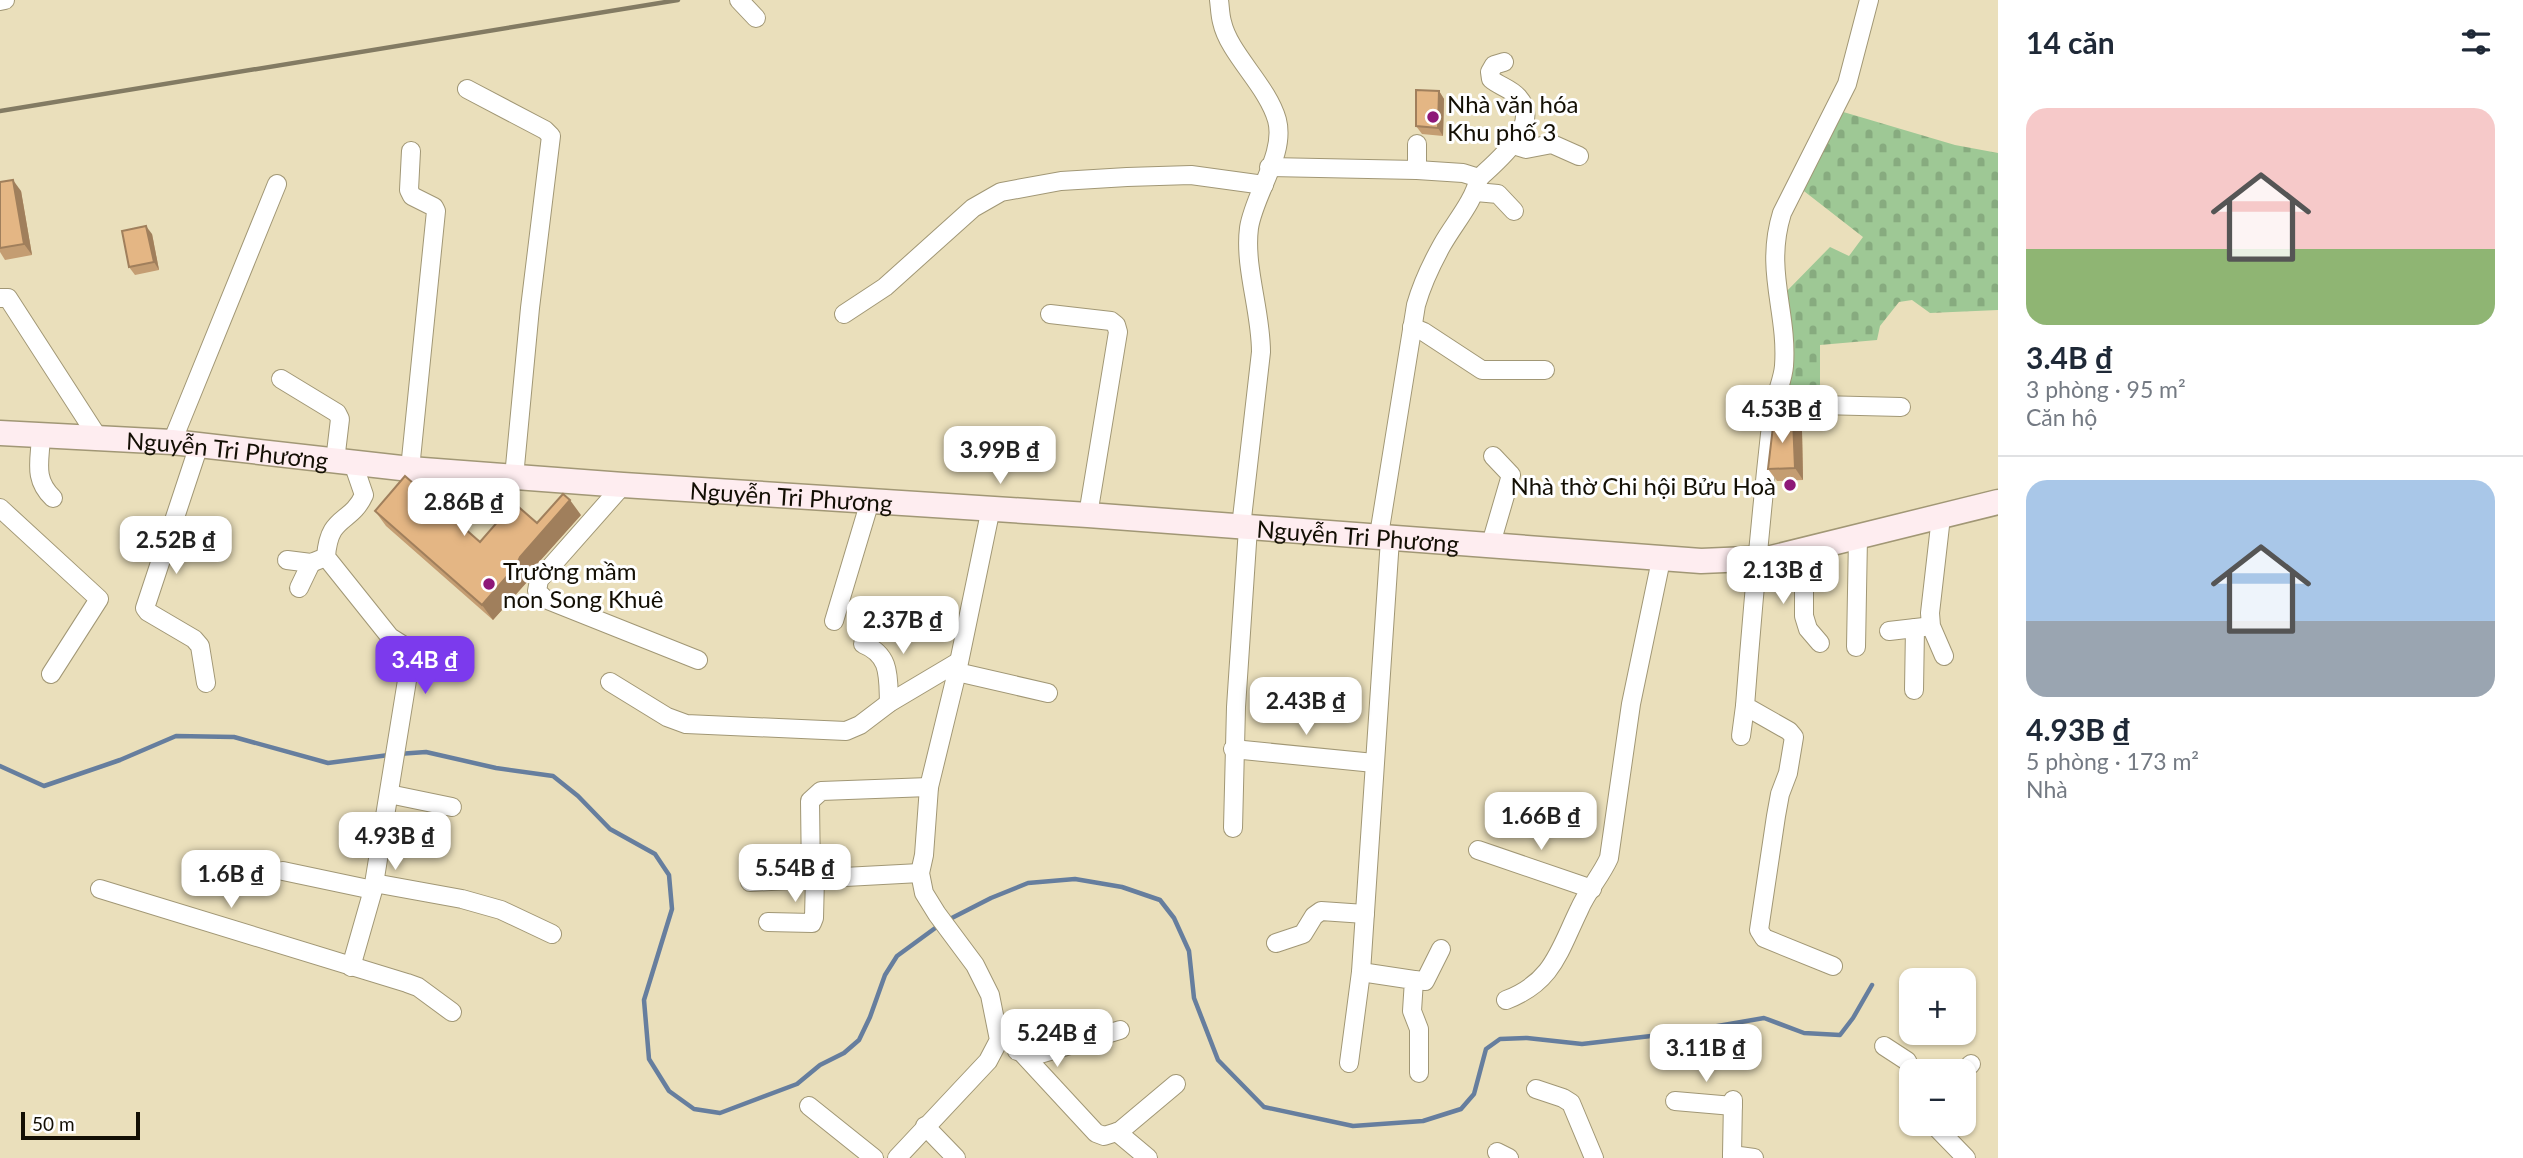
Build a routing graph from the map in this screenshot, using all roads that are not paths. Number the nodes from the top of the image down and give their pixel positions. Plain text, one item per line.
1 (738, 0) edge
2 (1219, 0) edge
3 (1869, 0) edge
4 (756, 18) dead end
5 (1504, 62) dead end
6 (467, 89) dead end
7 (1417, 144) dead end
8 (1513, 145) junction
9 (411, 150) dead end
10 (1578, 156) dead end
11 (1417, 170) junction
12 (1267, 176) junction
13 (277, 184) dead end
14 (1478, 185) junction
15 (1514, 211) dead end
16 (0, 298) edge
17 (844, 314) dead end
18 (1050, 314) dead end
19 (1412, 327) junction
20 (1545, 370) dead end
21 (281, 379) dead end
22 (1774, 404) junction
23 (1901, 407) dead end
24 (0, 433) edge
25 (41, 436) junction
26 (99, 439) junction
27 (172, 442) junction
28 (199, 445) junction
29 (1493, 456) dead end
30 (344, 462) junction
31 (410, 469) junction
32 (514, 477) junction
33 (623, 485) junction
34 (53, 498) dead end
35 (870, 501) junction
36 (1998, 502) edge
37 (0, 508) edge
38 (991, 508) junction
39 (1088, 515) junction
40 (1941, 516) junction
41 (1244, 527) junction
42 (1384, 537) junction
43 (1858, 537) junction
44 (1490, 547) junction
45 (1804, 550) junction
46 (1661, 559) junction
47 (287, 560) dead end
48 (318, 560) junction
49 (1756, 560) junction
50 (299, 588) dead end
51 (835, 621) dead end
52 (1923, 627) junction
53 (1889, 631) dead end
54 (1820, 643) dead end
55 (863, 644) dead end
56 (1856, 647) dead end
57 (1944, 656) dead end
58 (698, 660) dead end
59 (958, 667) junction
60 (51, 674) dead end
61 (610, 682) dead end
62 (205, 683) dead end
63 (1914, 690) dead end
64 (1048, 693) dead end
65 (889, 703) junction
66 (1745, 706) junction
67 (1741, 736) dead end
68 (1233, 749) junction
69 (1374, 763) junction
70 (929, 787) junction
71 (389, 794) junction
72 (452, 807) dead end
73 (1233, 828) dead end
74 (1478, 849) dead end
75 (283, 871) dead end
76 (920, 873) junction
77 (813, 878) junction
78 (750, 882) dead end
79 (373, 887) junction
80 (100, 889) dead end
81 (1592, 889) junction
82 (1365, 914) junction
83 (768, 922) dead end
84 (552, 934) dead end
85 (1276, 943) dead end
86 (1441, 949) dead end
87 (1833, 966) dead end
88 (351, 967) junction
89 (1361, 972) junction
90 (1413, 980) junction
91 (1506, 1000) dead end
92 (452, 1012) dead end
93 (1120, 1030) dead end
94 (999, 1040) junction
95 (1884, 1046) dead end
96 (1021, 1053) junction
97 (1904, 1059) edge
98 (1349, 1063) dead end
99 (1419, 1073) dead end
100 (1176, 1084) dead end
101 (1536, 1089) dead end
102 (1675, 1101) dead end
103 (808, 1106) dead end
104 (925, 1126) junction
105 (1117, 1132) junction
106 (1945, 1136) edge
107 (1732, 1156) edge
108 (874, 1158) edge
109 (897, 1158) edge
110 (956, 1158) edge
111 (1148, 1158) edge
112 (1594, 1158) edge
113 (1754, 1158) edge
114 (1966, 1158) edge

1 - 4 street
2 - 12 street
3 - 22 street
5 - 8 street
6 - 32 street
7 - 11 street
8 - 10 street
8 - 14 street
9 - 31 street
11 - 12 street
11 - 14 street
12 - 17 street
12 - 41 street
13 - 27 street
14 - 15 street
14 - 19 street
16 - 26 street
18 - 39 street
19 - 20 street
19 - 42 street
21 - 30 street
22 - 23 street
22 - 49 street
24 - 25 main road, Nguyễn Tri Phương
25 - 26 main road, Nguyễn Tri Phương
25 - 34 street
26 - 27 main road, Nguyễn Tri Phương
27 - 28 main road, Nguyễn Tri Phương
28 - 30 main road, Nguyễn Tri Phương
28 - 62 street
29 - 44 street
30 - 31 main road, Nguyễn Tri Phương
30 - 48 street
31 - 32 main road, Nguyễn Tri Phương
32 - 33 main road, Nguyễn Tri Phương
33 - 35 main road, Nguyễn Tri Phương
33 - 58 street
35 - 38 main road, Nguyễn Tri Phương
35 - 51 street
36 - 40 main road, Nguyễn Tri Phương
37 - 60 street
38 - 39 main road, Nguyễn Tri Phương
38 - 59 street
39 - 41 main road, Nguyễn Tri Phương
40 - 43 main road, Nguyễn Tri Phương
40 - 52 street
41 - 42 main road, Nguyễn Tri Phương
41 - 68 street
42 - 44 main road, Nguyễn Tri Phương
42 - 69 street
43 - 45 main road, Nguyễn Tri Phương
43 - 56 street
44 - 46 main road, Nguyễn Tri Phương
45 - 49 main road, Nguyễn Tri Phương
45 - 54 street
46 - 49 main road, Nguyễn Tri Phương
46 - 81 street
47 - 48 street
48 - 50 street
48 - 71 street
49 - 66 street
52 - 53 street
52 - 57 street
52 - 63 street
55 - 65 street
59 - 64 street
59 - 65 street
59 - 70 street
61 - 65 street
66 - 67 street
66 - 87 street
68 - 69 street
68 - 73 street
69 - 82 street
70 - 76 street
70 - 77 street
71 - 72 street
71 - 79 street
74 - 81 street
75 - 79 street
76 - 77 street
76 - 94 street
77 - 78 street
77 - 83 street
79 - 84 street
79 - 88 street
80 - 88 street
81 - 91 street
82 - 85 street
82 - 89 street
86 - 90 street
88 - 92 street
89 - 90 street
89 - 98 street
90 - 99 street
93 - 96 street
94 - 96 street
94 - 104 street
95 - 97 street
96 - 105 street
100 - 105 street
101 - 112 street
102 - 107 street
103 - 108 street
104 - 109 street
104 - 110 street
105 - 111 street
106 - 114 street
107 - 113 street

